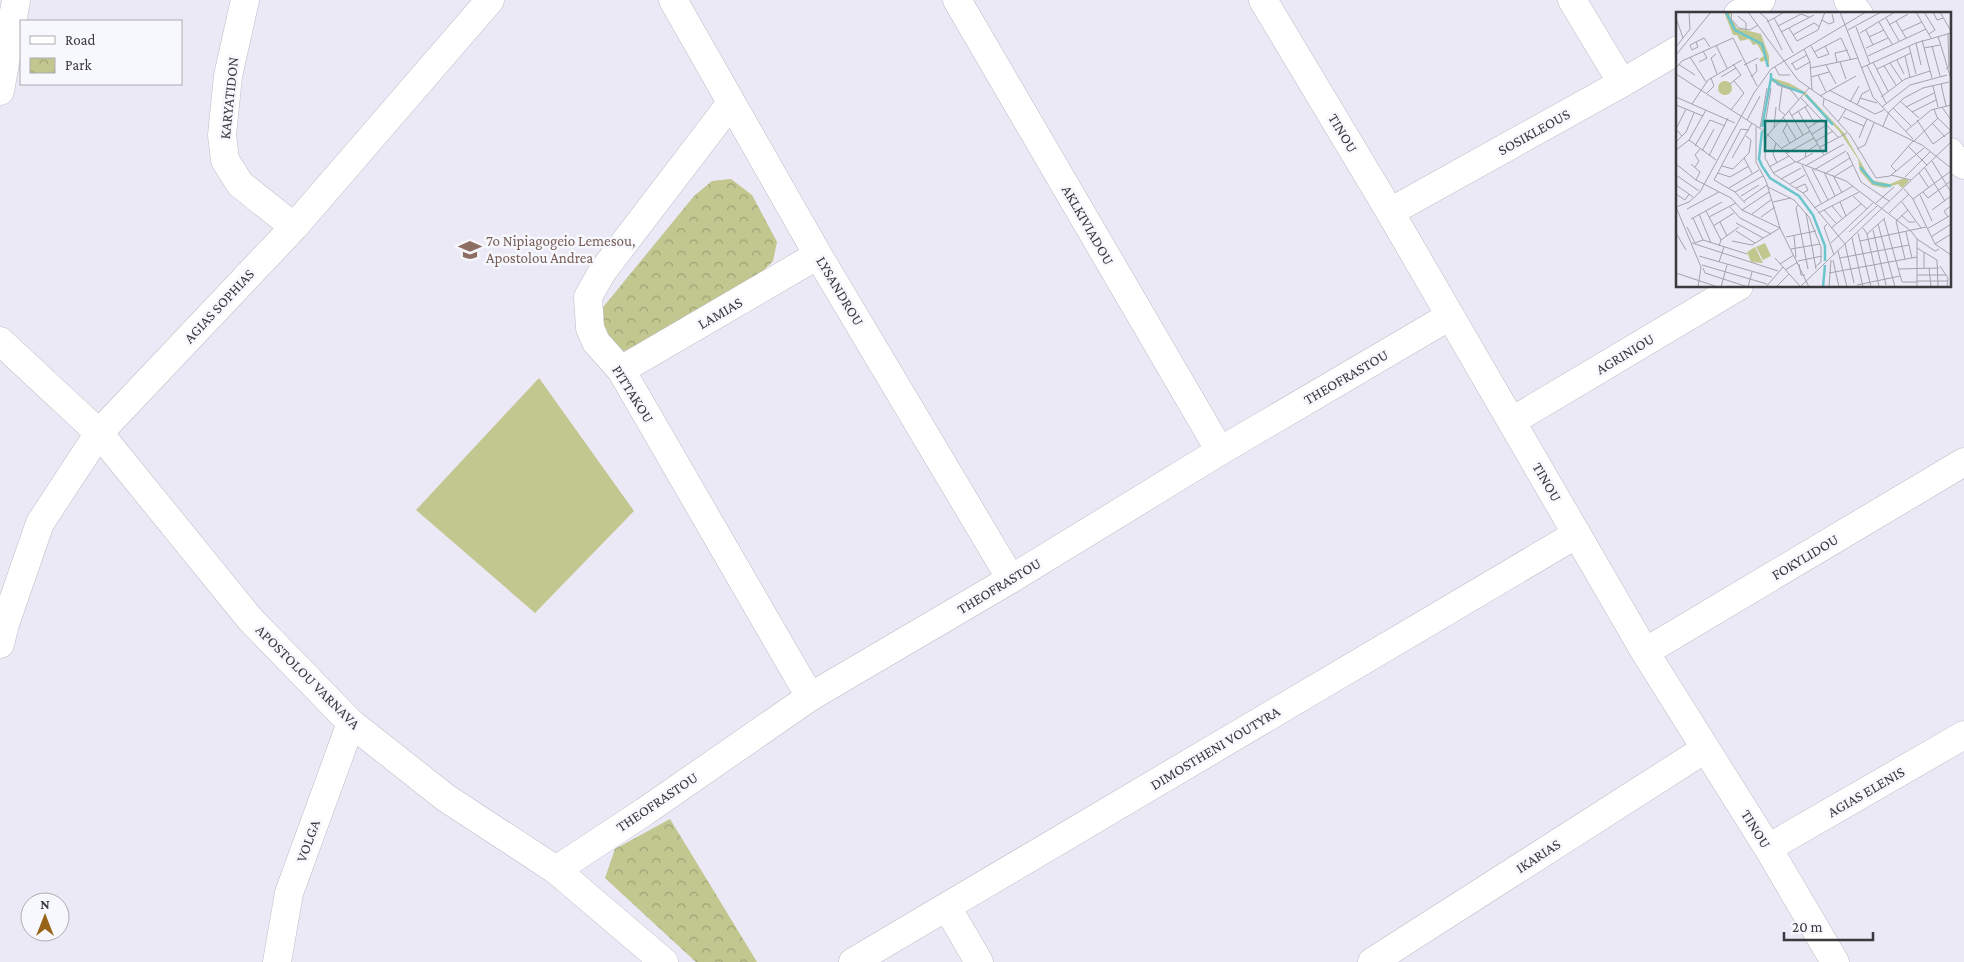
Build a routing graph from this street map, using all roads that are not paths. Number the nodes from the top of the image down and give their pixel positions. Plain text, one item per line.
1 (16, 0) edge
2 (245, 0) edge
3 (490, 0) edge
4 (672, 0) edge
5 (957, 0) edge
6 (1263, 0) edge
7 (1572, 0) edge
8 (1761, 0) edge
9 (1848, 0) edge
10 (1741, 12) edge
11 (1857, 12) edge
12 (1676, 51) edge
13 (1622, 83) junction
14 (0, 90) edge
15 (731, 103) junction
16 (1390, 212) junction
17 (294, 227) junction
18 (818, 255) junction
19 (1735, 288) edge
20 (1450, 316) junction
21 (0, 341) edge
22 (621, 370) junction
23 (1512, 421) junction
24 (99, 434) junction
25 (1220, 451) junction
26 (1964, 462) edge
27 (1577, 534) junction
28 (1011, 579) junction
29 (0, 644) edge
30 (1645, 652) junction
31 (810, 697) junction
32 (351, 723) junction
33 (1964, 736) edge
34 (1705, 749) junction
35 (1768, 848) junction
36 (556, 870) junction
37 (947, 907) junction
38 (277, 962) edge
39 (664, 962) edge
40 (853, 962) edge
41 (979, 962) edge
42 (1372, 962) edge
43 (1835, 962) edge

1 - 14 street
2 - 17 street, KARYATIDON
3 - 17 street, AGIAS SOPHIAS
4 - 15 street, LYSANDROU
5 - 25 street, AKLKIVIADOU
6 - 16 street, TINOU
7 - 13 street
8 - 10 street
9 - 11 street
12 - 13 street, SOSIKLEOUS
13 - 16 street, SOSIKLEOUS
15 - 18 street, LYSANDROU
15 - 22 street, PITTAKOU
16 - 20 street, TINOU
17 - 24 street, AGIAS SOPHIAS
18 - 22 street, LAMIAS
18 - 28 street, LYSANDROU
19 - 23 street, AGRINIOU
20 - 23 street, TINOU
20 - 25 street, THEOFRASTOU
21 - 24 street, APOSTOLOU VARNAVA
22 - 31 street, PITTAKOU
23 - 27 street, TINOU
24 - 29 street, AGIAS SOPHIAS
24 - 32 street, APOSTOLOU VARNAVA
25 - 28 street, THEOFRASTOU
26 - 30 street, FOKYLIDOU
27 - 30 street, TINOU
27 - 37 street, DIMOSTHENI VOUTYRA
28 - 31 street, THEOFRASTOU
30 - 34 street, TINOU
31 - 36 street, THEOFRASTOU
32 - 36 street, APOSTOLOU VARNAVA
32 - 38 street, VOLGA
33 - 35 street, AGIAS ELENIS
34 - 35 street, TINOU
34 - 42 street, IKARIAS
35 - 43 street, TINOU
36 - 39 street, APOSTOLOU VARNAVA
37 - 40 street, DIMOSTHENI VOUTYRA
37 - 41 street

